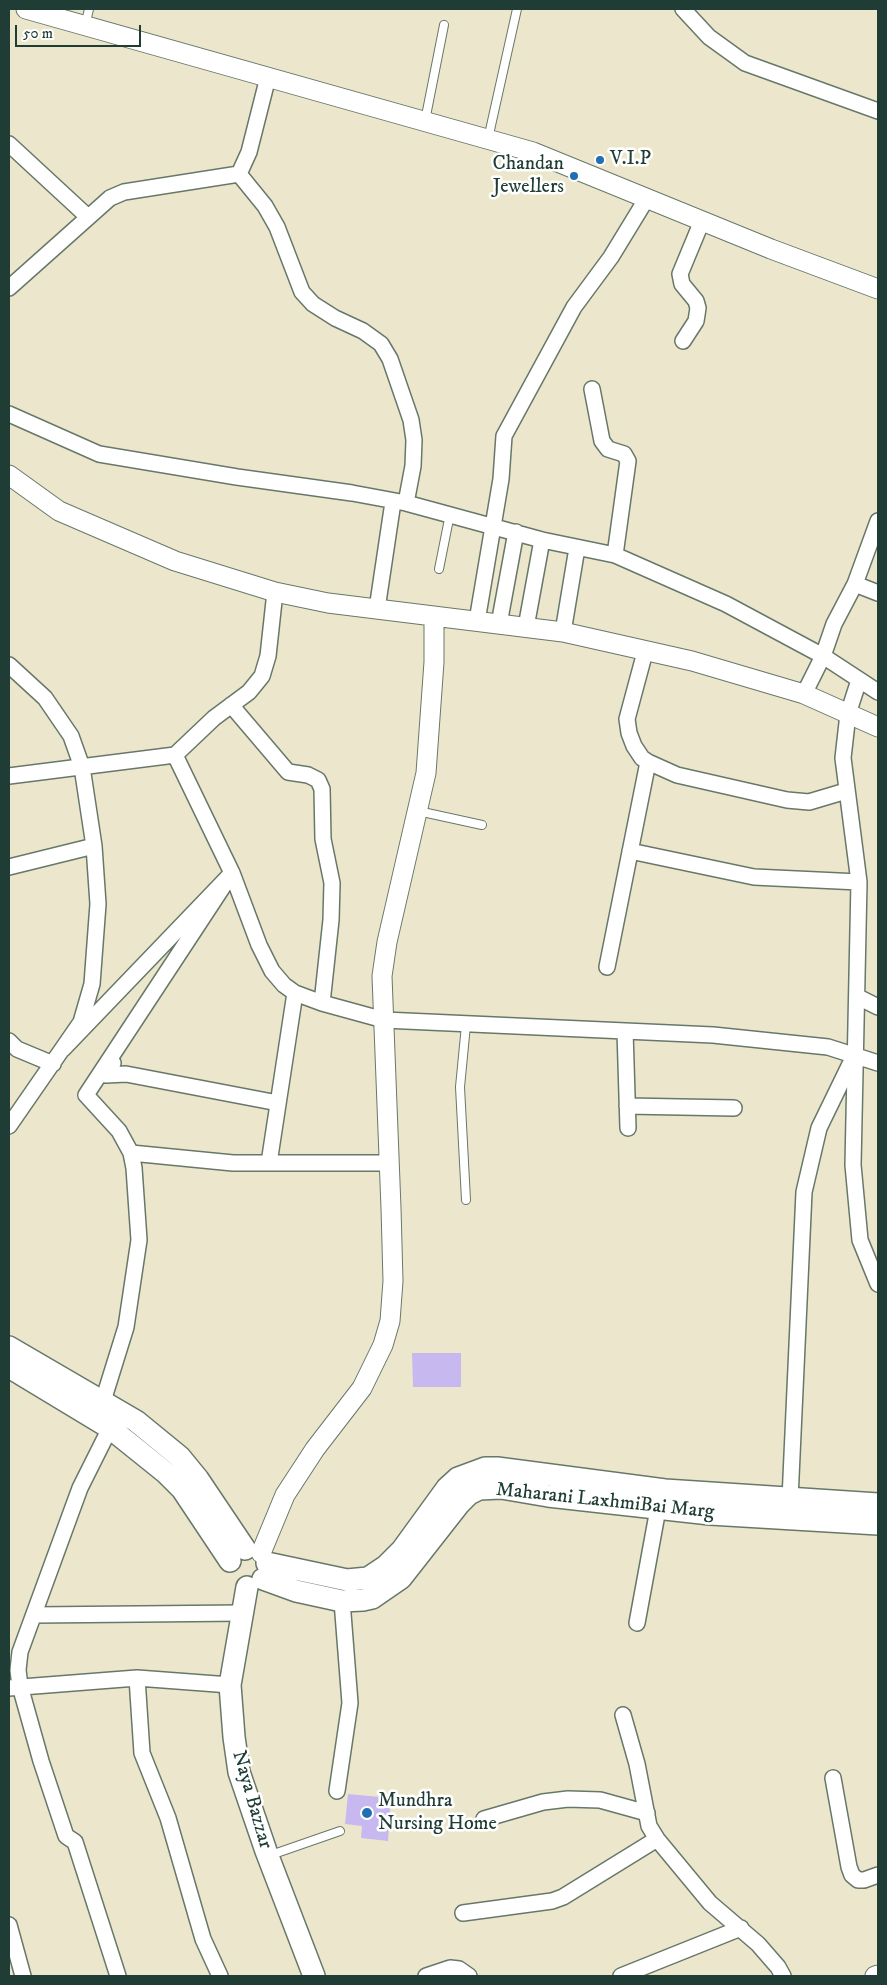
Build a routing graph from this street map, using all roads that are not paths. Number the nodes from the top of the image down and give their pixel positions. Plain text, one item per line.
1 (26, 9) edge
2 (517, 9) edge
3 (684, 9) edge
4 (87, 17) edge
5 (444, 25) dead end
6 (268, 77) junction
7 (878, 111) edge
8 (425, 122) junction
9 (488, 139) junction
10 (9, 144) edge
11 (240, 174) junction
12 (647, 198) junction
13 (88, 217) junction
14 (702, 221) junction
15 (9, 288) edge
16 (878, 289) edge
17 (683, 341) dead end
18 (592, 389) dead end
19 (9, 414) edge
20 (9, 475) edge
21 (399, 503) junction
22 (450, 514) junction
23 (878, 521) edge
24 (493, 526) junction
25 (516, 532) junction
26 (542, 540) junction
27 (577, 548) junction
28 (615, 555) junction
29 (439, 569) dead end
30 (855, 584) junction
31 (275, 592) junction
32 (878, 593) edge
33 (377, 609) junction
34 (434, 616) junction
35 (477, 621) junction
36 (499, 624) junction
37 (526, 627) junction
38 (563, 632) junction
39 (645, 652) junction
40 (823, 656) junction
41 (9, 665) edge
42 (859, 680) junction
43 (878, 692) edge
44 (804, 694) junction
45 (231, 705) junction
46 (848, 714) junction
47 (878, 727) edge
48 (175, 755) junction
49 (648, 762) junction
50 (82, 767) junction
51 (9, 776) edge
52 (846, 791) junction
53 (416, 810) junction
54 (482, 825) dead end
55 (94, 846) junction
56 (630, 851) junction
57 (9, 867) edge
58 (232, 873) junction
59 (859, 882) junction
60 (608, 968) dead end
61 (295, 993) junction
62 (858, 997) junction
63 (322, 1003) junction
64 (878, 1007) edge
65 (384, 1020) junction
66 (466, 1024) junction
67 (625, 1031) junction
68 (9, 1041) edge
69 (62, 1049) junction
70 (855, 1054) junction
71 (878, 1063) edge
72 (53, 1064) junction
73 (278, 1103) junction
74 (627, 1106) junction
75 (734, 1108) dead end
76 (9, 1126) edge
77 (628, 1128) dead end
78 (131, 1153) junction
79 (270, 1163) junction
80 (390, 1163) junction
81 (466, 1200) dead end
82 (878, 1284) edge
83 (9, 1351) edge
84 (104, 1401) junction
85 (110, 1428) junction
86 (790, 1500) junction
87 (878, 1504) edge
88 (658, 1509) junction
89 (878, 1524) edge
90 (252, 1565) junction
91 (342, 1601) junction
92 (244, 1613) junction
93 (34, 1615) junction
94 (636, 1623) dead end
95 (137, 1678) junction
96 (230, 1685) junction
97 (14, 1687) edge
98 (623, 1715) dead end
99 (833, 1778) dead end
100 (337, 1791) dead end
101 (646, 1812) junction
102 (484, 1819) dead end
103 (340, 1831) dead end
104 (657, 1839) junction
105 (268, 1856) junction
106 (878, 1875) edge
107 (463, 1913) dead end
108 (9, 1925) edge
109 (741, 1928) junction
110 (23, 1976) edge
111 (118, 1976) edge
112 (220, 1976) edge
113 (314, 1976) edge
114 (426, 1976) edge
115 (469, 1976) edge
116 (621, 1976) edge
117 (783, 1976) edge

1 - 4 street
2 - 9 lane
3 - 7 street
4 - 6 street
5 - 8 lane
6 - 8 street
6 - 11 street
8 - 9 street
9 - 12 street
10 - 13 street
11 - 13 street
11 - 21 street
12 - 14 street
12 - 24 street
13 - 15 street
14 - 16 street
14 - 17 street
18 - 28 street
19 - 21 street
20 - 31 street
21 - 22 street
21 - 33 street
22 - 24 street
22 - 29 lane
23 - 30 street
24 - 25 street
24 - 35 street
25 - 26 street
25 - 36 street
26 - 27 street
26 - 37 street
27 - 28 street
27 - 38 street
28 - 40 street
30 - 32 street
30 - 40 street
31 - 33 street
31 - 45 street
33 - 34 street
34 - 35 street
34 - 53 street
35 - 36 street
36 - 37 street
37 - 38 street
38 - 39 street
39 - 44 street
39 - 49 street
40 - 42 street
40 - 44 street
41 - 50 street
42 - 43 street
42 - 46 street
44 - 46 street
45 - 48 street
45 - 63 street
46 - 47 street
46 - 52 street
48 - 50 street
48 - 58 street
49 - 52 street
49 - 56 street
50 - 51 street
50 - 55 street
52 - 59 street
53 - 54 lane
53 - 65 street
55 - 57 street
55 - 69 street
56 - 59 street
56 - 60 street
58 - 61 street
58 - 69 street
58 - 73 street
58 - 78 street
59 - 62 street
61 - 63 street
61 - 73 street
62 - 64 street
62 - 70 street
63 - 65 street
65 - 66 street
65 - 80 street
66 - 67 street
66 - 81 lane
67 - 70 street
67 - 74 street
68 - 72 street
69 - 72 street
70 - 71 street
70 - 82 street
70 - 86 street
72 - 76 street
73 - 79 street
74 - 75 street
74 - 77 street
78 - 79 street
78 - 84 street
79 - 80 street
80 - 90 street
83 - 84 main road
83 - 85 main road
84 - 90 main road
85 - 90 main road
85 - 93 street
86 - 87 main road
86 - 90 main road
88 - 89 main road, Maharani LaxhmiBai Marg
88 - 91 main road, Maharani LaxhmiBai Marg
88 - 94 street
90 - 91 main road, Maharani LaxhmiBai Marg
90 - 92 main road, Naya Bazzar
91 - 100 street
92 - 93 street
92 - 96 main road, Naya Bazzar
93 - 97 street
95 - 96 street
95 - 97 street
95 - 112 street
96 - 105 main road, Naya Bazzar
97 - 111 street
98 - 101 street
99 - 106 street
101 - 102 street
101 - 104 street
103 - 105 lane
104 - 107 street
104 - 109 street
105 - 113 main road, Naya Bazzar
108 - 110 street
109 - 116 street
109 - 117 street
114 - 115 street

